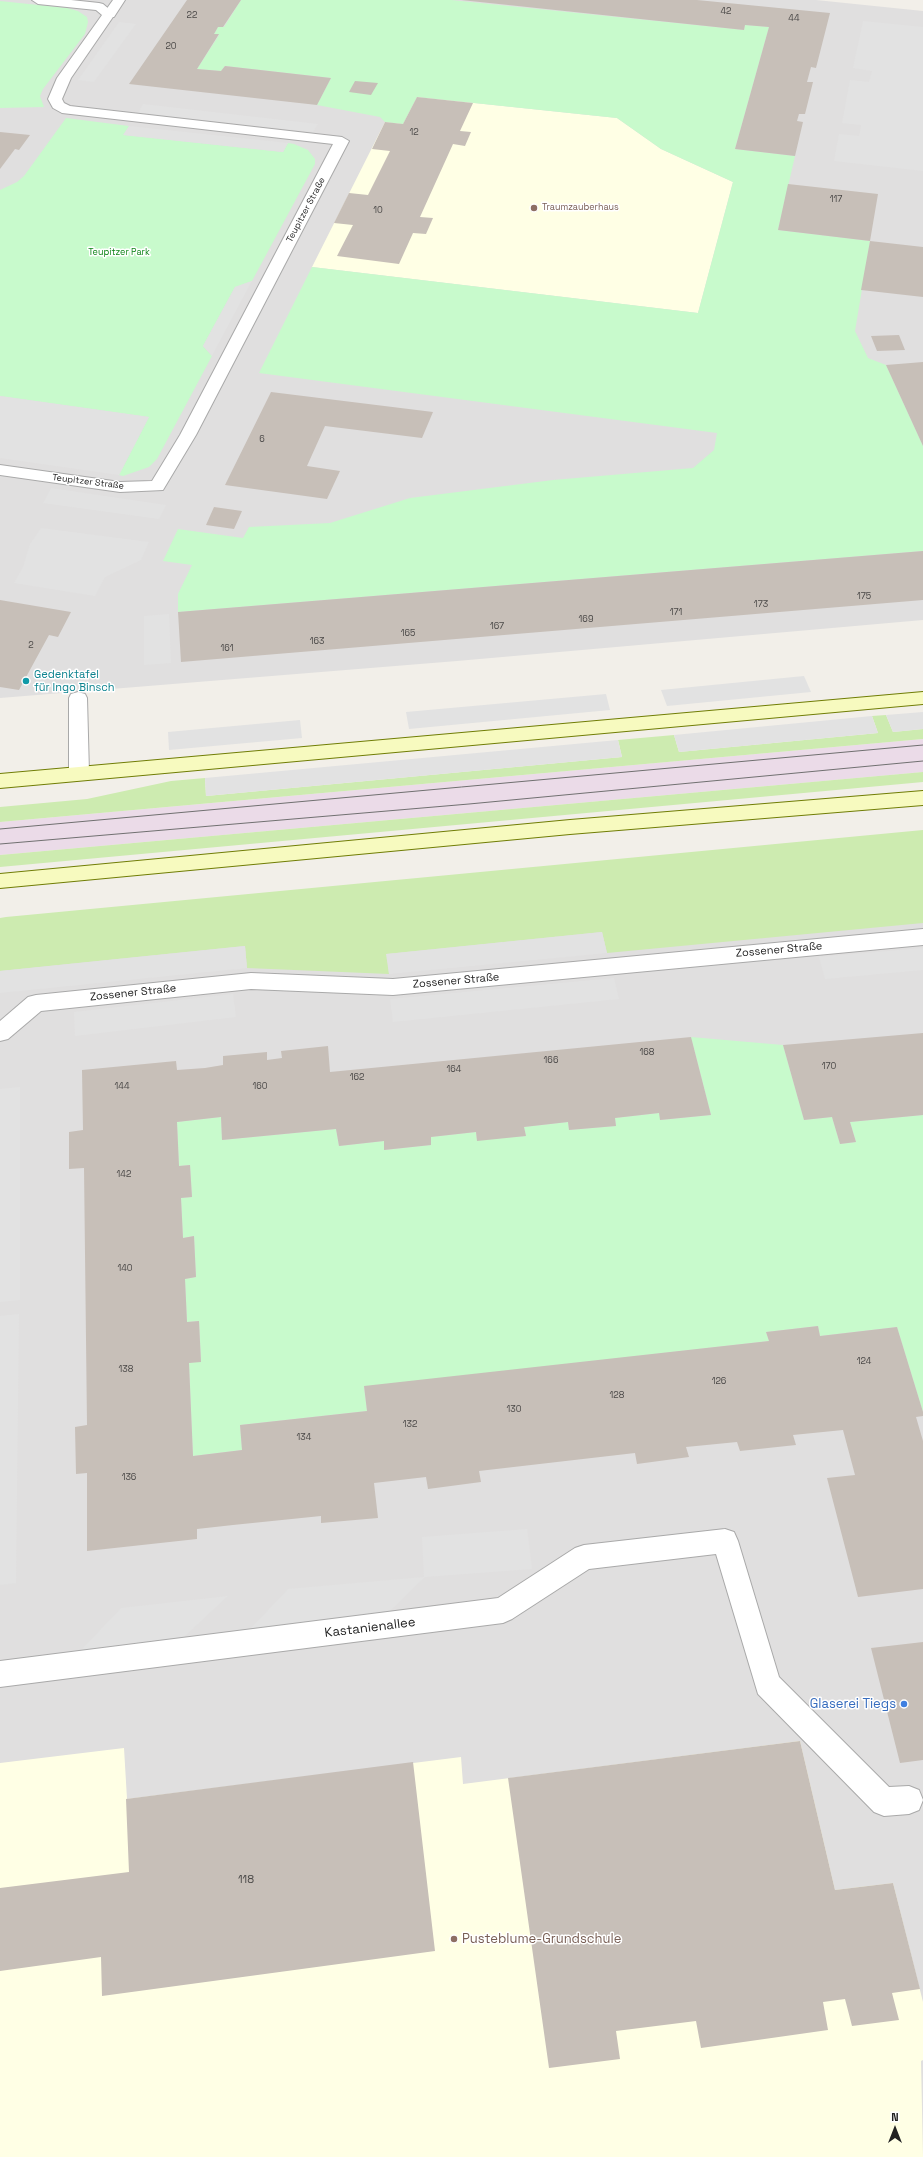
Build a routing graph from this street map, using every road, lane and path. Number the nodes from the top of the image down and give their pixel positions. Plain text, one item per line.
1 (38, 0) edge
2 (119, 0) edge
3 (109, 14) junction
4 (0, 470) edge
5 (78, 698) dead end
6 (923, 698) edge
7 (78, 774) junction
8 (0, 781) edge
9 (923, 798) edge
10 (0, 881) edge
11 (923, 937) edge
12 (0, 1033) edge
13 (0, 1674) edge
14 (909, 1800) dead end

1 - 3 street
2 - 3 street, Teupitzer Straße
3 - 4 street, Teupitzer Straße
5 - 7 street
6 - 7 street
7 - 8 street
9 - 10 street
11 - 12 street, Zossener Straße
13 - 14 street, Kastanienallee

